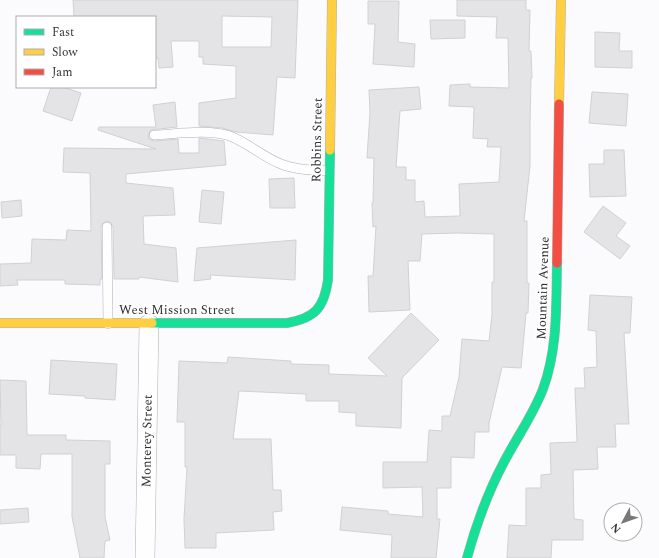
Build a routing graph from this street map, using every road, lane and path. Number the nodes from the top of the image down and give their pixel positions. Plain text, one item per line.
1 (332, 0) edge
2 (561, 0) edge
3 (154, 136) dead end
4 (329, 171) junction
5 (107, 227) dead end
6 (328, 280) joint
7 (0, 323) edge
8 (108, 324) junction
9 (148, 324) junction
10 (145, 558) edge
11 (467, 558) edge

1 - 4 street, Robbins Street
2 - 11 street, Mountain Avenue
3 - 4 lane
4 - 6 street, Robbins Street
5 - 8 lane
6 - 9 street, West Mission Street
7 - 8 street, West Mission Street
8 - 9 street, West Mission Street
9 - 10 street, Monterey Street

